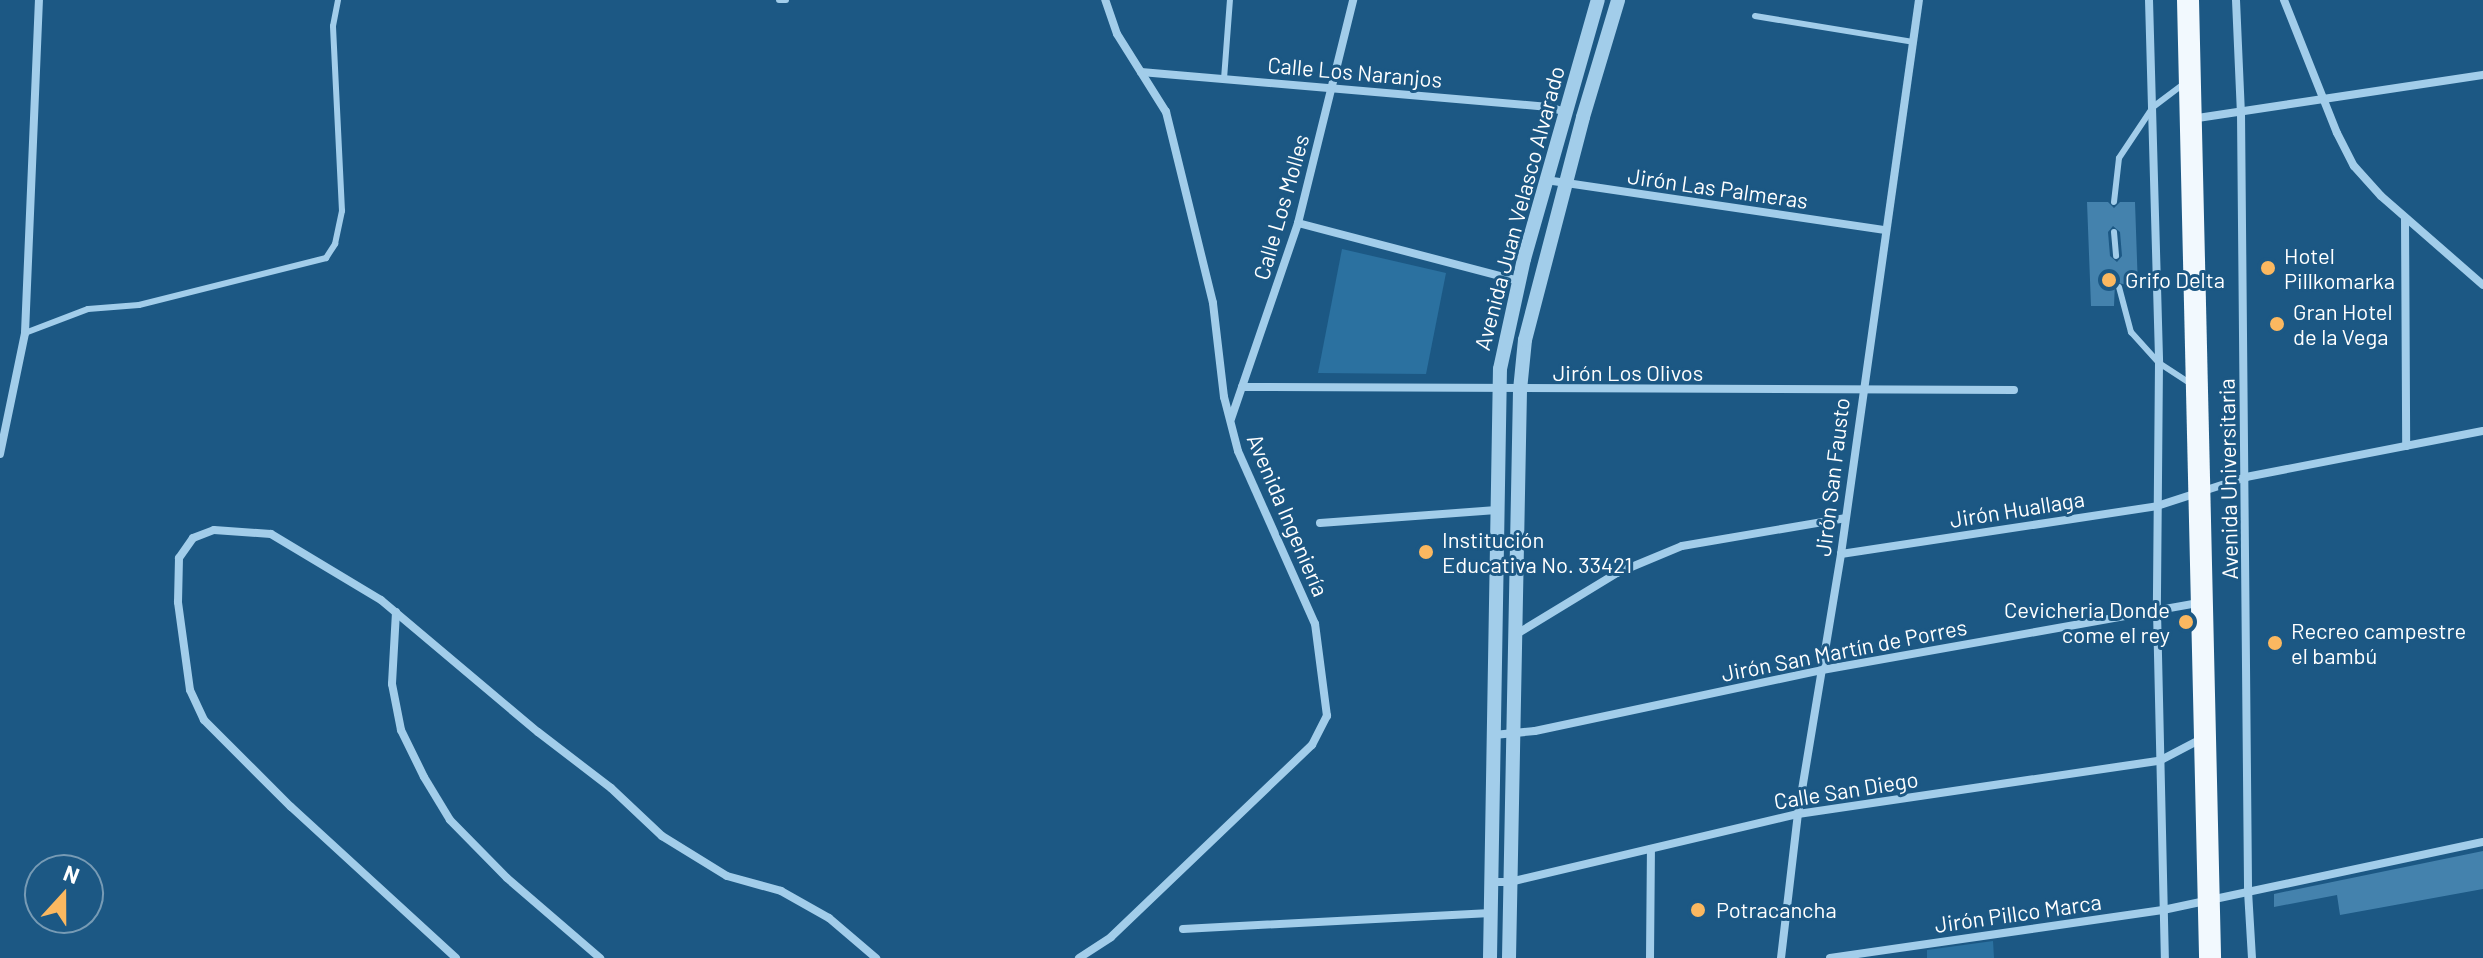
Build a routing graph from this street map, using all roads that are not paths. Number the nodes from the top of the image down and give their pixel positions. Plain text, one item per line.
1 (39, 0) edge
2 (338, 0) edge
3 (779, 0) edge
4 (786, 0) edge
5 (1105, 0) edge
6 (1230, 0) edge
7 (1353, 0) edge
8 (1598, 0) edge
9 (1618, 0) edge
10 (1919, 0) edge
11 (2149, 0) edge
12 (2188, 0) edge
13 (2236, 0) edge
14 (2284, 0) edge
15 (1755, 16) dead end
16 (1914, 42) junction
17 (1141, 72) junction
18 (2483, 75) edge
19 (1224, 79) junction
20 (2189, 80) junction
21 (1333, 87) junction
22 (2325, 102) junction
23 (2153, 107) junction
24 (1565, 112) junction
25 (2241, 114) junction
26 (2190, 119) junction
27 (1546, 180) junction
28 (1566, 185) junction
29 (2114, 202) dead end
30 (2405, 218) junction
31 (1298, 223) junction
32 (1885, 230) junction
33 (2114, 232) dead end
34 (2116, 256) dead end
35 (1519, 281) junction
36 (2483, 285) edge
37 (2119, 287) dead end
38 (25, 333) junction
39 (2159, 363) junction
40 (1242, 387) junction
41 (2197, 388) junction
42 (1500, 389) junction
43 (1520, 390) junction
44 (2014, 390) dead end
45 (1861, 392) junction
46 (1230, 420) junction
47 (2483, 431) edge
48 (2406, 446) junction
49 (0, 454) edge
50 (2246, 477) junction
51 (2198, 494) junction
52 (2157, 506) junction
53 (1497, 510) junction
54 (1845, 518) junction
55 (1320, 523) dead end
56 (1841, 554) junction
57 (2203, 603) junction
58 (2157, 611) junction
59 (396, 612) junction
60 (1514, 636) junction
61 (1822, 670) junction
62 (1513, 734) junction
63 (1494, 735) junction
64 (2206, 737) junction
65 (2159, 761) junction
66 (1798, 814) junction
67 (2483, 842) edge
68 (1651, 849) junction
69 (1491, 882) junction
70 (1510, 882) junction
71 (2248, 891) junction
72 (2210, 900) junction
73 (2163, 910) junction
74 (1491, 913) junction
75 (1183, 929) dead end
76 (456, 958) edge
77 (600, 958) edge
78 (876, 958) edge
79 (1079, 958) edge
80 (1490, 958) edge
81 (1509, 958) edge
82 (1650, 958) edge
83 (1781, 958) edge
84 (1830, 958) edge
85 (2165, 958) edge
86 (2210, 958) edge
87 (2252, 958) edge

1 - 38 street
2 - 38 lane
3 - 4 lane
5 - 17 street, Avenida Ingeniería
6 - 19 lane
7 - 21 street, Calle Los Molles
8 - 24 street, Avenida Juan Velasco Alvarado
9 - 28 street, Avenida Juan Velasco Alvarado
10 - 16 street, Jirón San Fausto
11 - 23 street
12 - 20 highway
13 - 25 street, Avenida Universitaria
14 - 22 street
15 - 16 lane
16 - 32 street, Jirón San Fausto
17 - 19 street, Calle Los Naranjos
17 - 46 street, Avenida Ingeniería
18 - 22 street
19 - 21 street, Calle Los Naranjos
20 - 23 lane
20 - 26 highway
21 - 24 street, Calle Los Naranjos
21 - 31 street, Calle Los Molles
22 - 25 street
22 - 30 street
23 - 29 lane
23 - 39 street
24 - 27 street, Avenida Juan Velasco Alvarado
25 - 26 street
25 - 50 street, Avenida Universitaria
26 - 41 highway
27 - 28 street, Jirón Las Palmeras
27 - 35 street, Avenida Juan Velasco Alvarado
28 - 32 street, Jirón Las Palmeras
28 - 43 street, Avenida Juan Velasco Alvarado
30 - 36 street
30 - 48 street
31 - 35 street
31 - 40 street, Calle Los Molles
32 - 45 street, Jirón San Fausto
33 - 34 lane
35 - 42 street, Avenida Juan Velasco Alvarado
37 - 39 lane
38 - 49 street
39 - 41 lane
39 - 52 street
40 - 42 street, Jirón Los Olivos
40 - 46 street, Calle Los Molles
41 - 51 highway
42 - 43 street, Jirón Los Olivos
42 - 53 street, Avenida Juan Velasco Alvarado
43 - 45 street, Jirón Los Olivos
43 - 60 street, Avenida Juan Velasco Alvarado
44 - 45 street, Jirón Los Olivos
45 - 54 street, Jirón San Fausto
46 - 79 street, Avenida Ingeniería
47 - 48 street, Jirón Huallaga
48 - 50 street, Jirón Huallaga
50 - 51 street, Jirón Huallaga
50 - 71 street, Avenida Universitaria
51 - 52 street, Jirón Huallaga
51 - 57 highway
52 - 56 street, Jirón Huallaga
52 - 58 street
53 - 55 street
53 - 63 street, Avenida Juan Velasco Alvarado
54 - 56 street, Jirón San Fausto
54 - 60 street
56 - 61 street, Jirón San Fausto
57 - 58 street, Jirón San Martín de Porres
57 - 64 highway
58 - 61 street, Jirón San Martín de Porres
58 - 65 street
59 - 76 street
59 - 77 street
59 - 78 street
60 - 62 street, Avenida Juan Velasco Alvarado
61 - 62 street, Jirón San Martín de Porres
61 - 66 street, Jirón San Fausto
62 - 63 street, Jirón San Martín de Porres
62 - 70 street, Avenida Juan Velasco Alvarado
63 - 69 street, Avenida Juan Velasco Alvarado
64 - 65 street, Calle San Diego
64 - 72 highway
65 - 66 street, Calle San Diego
65 - 73 street
66 - 68 street, Calle San Diego
66 - 83 street, Jirón San Fausto
67 - 71 street, Jirón Pillco Marca
68 - 70 street, Calle San Diego
68 - 82 street
69 - 70 street, Calle San Diego
69 - 74 street, Avenida Juan Velasco Alvarado
70 - 81 street, Avenida Juan Velasco Alvarado
71 - 72 street, Jirón Pillco Marca
71 - 87 street, Avenida Universitaria
72 - 73 street, Jirón Pillco Marca
72 - 86 highway
73 - 84 street, Jirón Pillco Marca
73 - 85 street
74 - 75 street
74 - 80 street, Avenida Juan Velasco Alvarado

